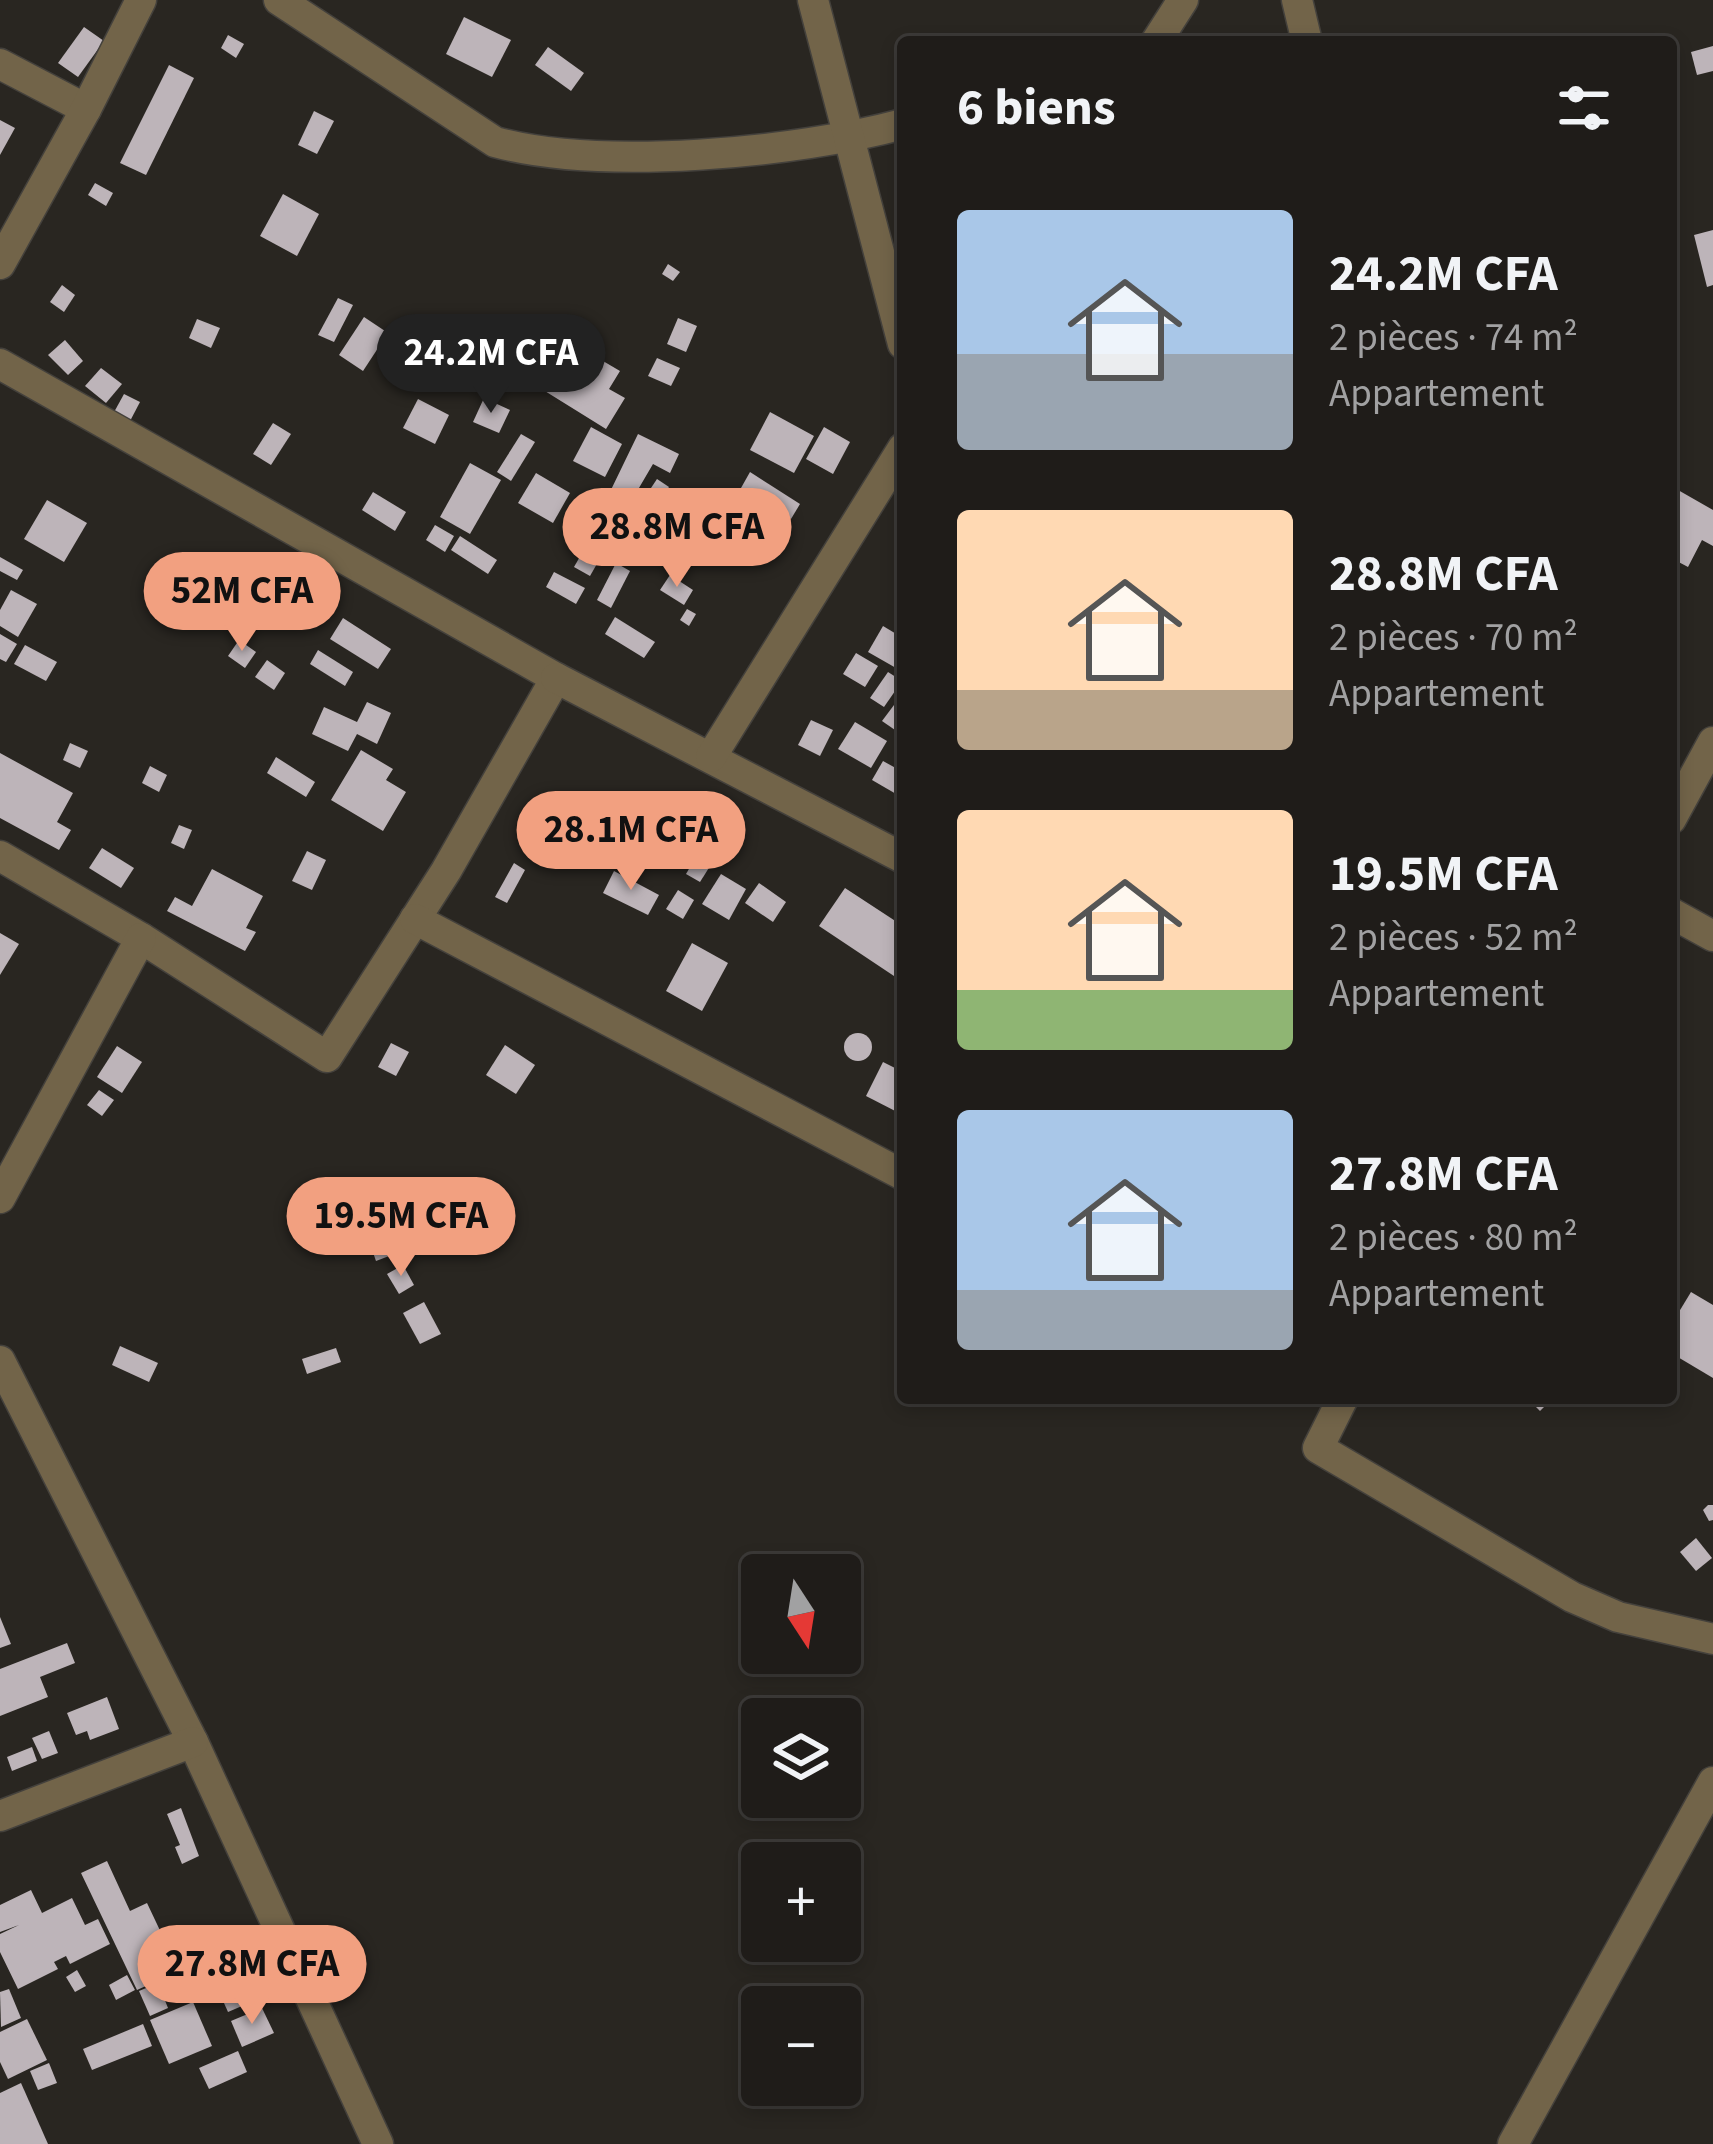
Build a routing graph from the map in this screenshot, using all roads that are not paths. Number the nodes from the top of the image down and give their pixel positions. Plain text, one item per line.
1 (141, 0) edge
2 (279, 0) edge
3 (813, 0) edge
4 (1183, 0) edge
5 (1307, 3) edge
6 (1160, 36) edge
7 (1307, 36) edge
8 (0, 64) edge
9 (86, 109) junction
10 (897, 126) edge
11 (850, 138) junction
12 (0, 264) edge
13 (897, 321) edge
14 (0, 364) edge
15 (897, 458) edge
16 (556, 678) junction
17 (1713, 742) edge
18 (711, 758) junction
19 (1677, 808) edge
20 (897, 855) edge
21 (0, 856) edge
22 (1677, 916) edge
23 (415, 919) junction
24 (1713, 936) edge
25 (141, 938) junction
26 (897, 1172) edge
27 (0, 1198) edge
28 (0, 1361) edge
29 (1340, 1404) edge
30 (1713, 1639) edge
31 (193, 1742) junction
32 (1713, 1782) edge
33 (0, 1816) edge
34 (378, 2144) edge
35 (1514, 2144) edge

1 - 9 street
2 - 11 street
3 - 11 street
4 - 6 street
5 - 7 street
8 - 9 street
9 - 12 street
10 - 11 street
11 - 13 street
14 - 16 street
15 - 18 street
16 - 18 street
16 - 23 street
17 - 19 street
18 - 20 street
21 - 25 street
22 - 24 street
23 - 25 street
23 - 26 street
25 - 27 street
28 - 31 street
29 - 30 street
31 - 33 street
31 - 34 street
32 - 35 street

